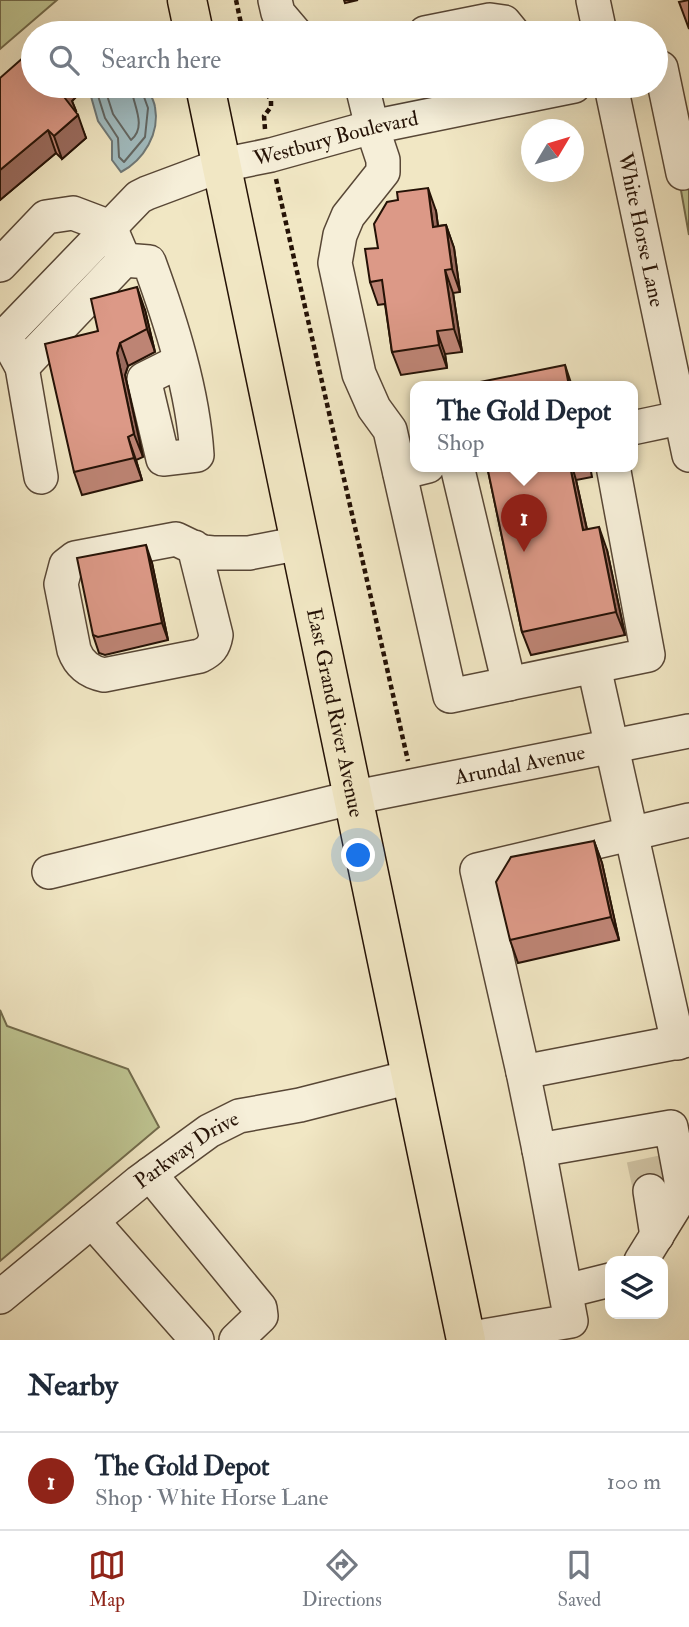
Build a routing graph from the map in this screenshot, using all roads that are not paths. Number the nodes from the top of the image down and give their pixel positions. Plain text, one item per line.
1 (187, 0) edge
2 (275, 0) edge
3 (593, 0) edge
4 (508, 18) edge
5 (191, 21) edge
6 (285, 21) edge
7 (485, 21) edge
8 (597, 21) edge
9 (668, 66) edge
10 (208, 98) edge
11 (365, 98) edge
12 (493, 98) edge
13 (614, 98) edge
14 (372, 127) junction
15 (222, 165) junction
16 (682, 173) dead end
17 (110, 227) junction
18 (124, 260) junction
19 (0, 265) edge
20 (2, 338) edge
21 (180, 361) dead end
22 (22, 367) junction
23 (685, 417) edge
24 (638, 427) edge
25 (689, 455) edge
26 (410, 462) edge
27 (414, 472) edge
28 (458, 472) edge
29 (614, 472) edge
30 (41, 477) dead end
31 (301, 543) junction
32 (194, 547) junction
33 (594, 667) junction
34 (509, 684) junction
35 (689, 731) edge
36 (612, 746) junction
37 (351, 798) junction
38 (689, 820) edge
39 (631, 832) junction
40 (49, 872) dead end
41 (683, 1042) edge
42 (523, 1072) junction
43 (410, 1077) junction
44 (680, 1125) edge
45 (539, 1150) junction
46 (150, 1174) junction
47 (650, 1191) tunnel mouth
48 (92, 1221) junction
49 (649, 1249) edge
50 (605, 1285) edge
51 (0, 1297) edge
52 (571, 1317) edge
53 (197, 1340) edge
54 (236, 1340) edge
55 (466, 1340) edge

1 - 5 main road
2 - 6 street
3 - 8 street
4 - 7 street
9 - 16 street
10 - 15 main road, East Grand River Avenue
11 - 14 street
12 - 14 street, Westbury Boulevard
13 - 23 street, White Horse Lane
14 - 15 street, Westbury Boulevard
14 - 26 street
15 - 17 street, Westbury Boulevard
15 - 31 main road, East Grand River Avenue
17 - 18 street
17 - 19 street
17 - 20 street, Westbury Boulevard
18 - 21 street
18 - 22 street
20 - 22 street
22 - 30 street
23 - 24 street
23 - 25 street, White Horse Lane
27 - 34 street
28 - 34 street
29 - 33 street
31 - 32 street
31 - 37 main road, East Grand River Avenue
32 - 32 street
33 - 34 street
33 - 36 street
35 - 36 street, Arundal Avenue
36 - 37 street, Arundal Avenue
36 - 39 street
37 - 40 street, Arundal Avenue
37 - 43 main road, East Grand River Avenue
38 - 39 street
39 - 41 street
39 - 42 street
41 - 42 street
42 - 45 street
43 - 46 street, Parkway Drive
43 - 55 main road, East Grand River Avenue
44 - 45 street
44 - 49 street
45 - 52 street
46 - 48 street, Parkway Drive
46 - 54 street
47 - 49 street
48 - 51 street, Parkway Drive
48 - 53 street
50 - 52 street
52 - 55 street

